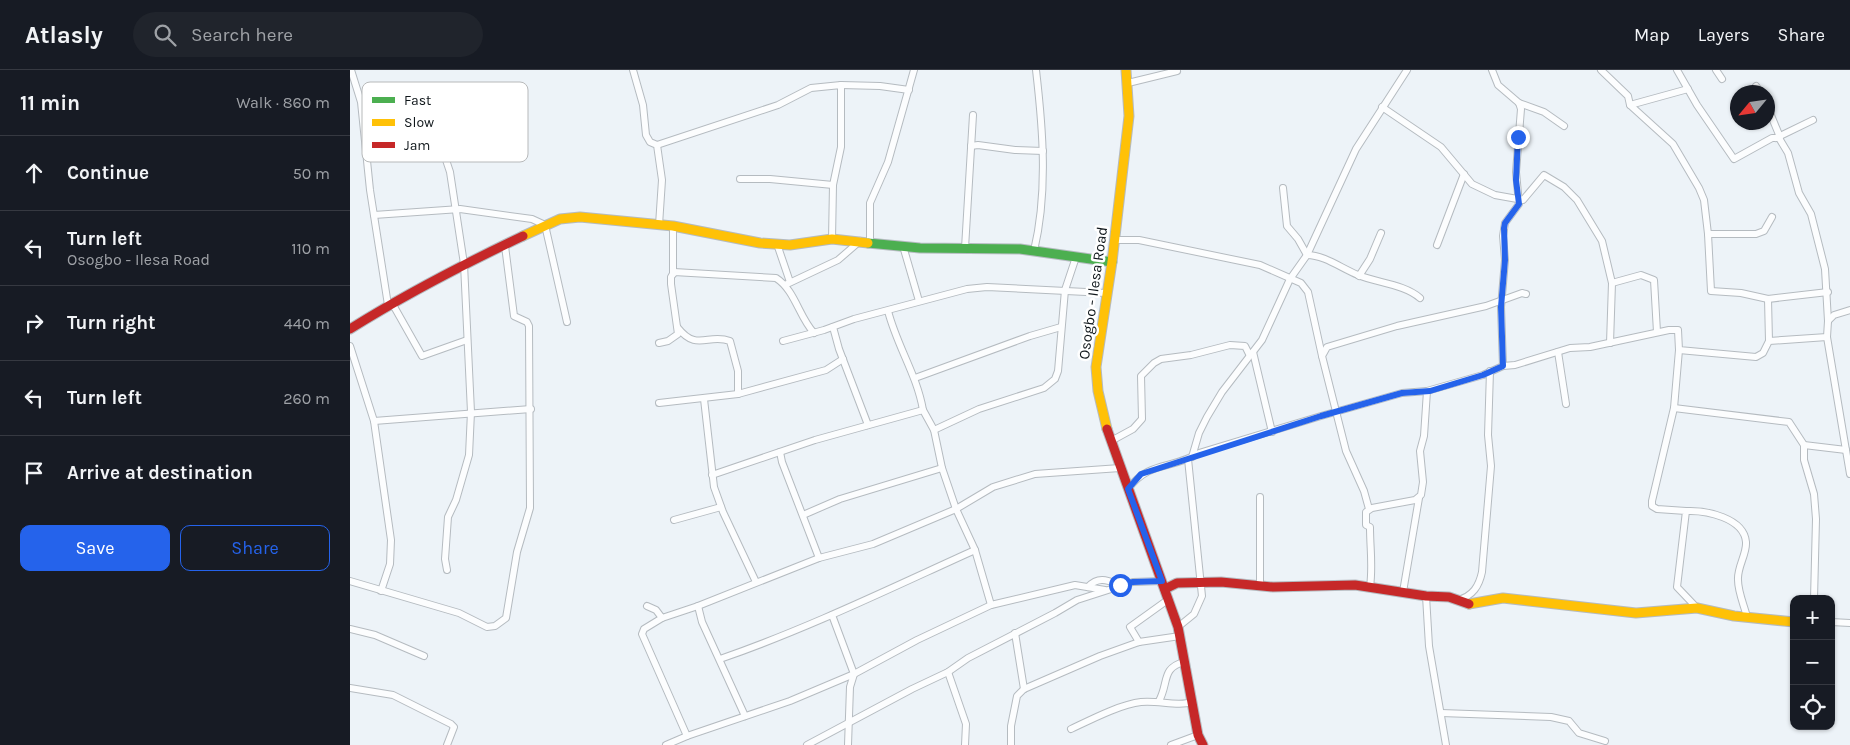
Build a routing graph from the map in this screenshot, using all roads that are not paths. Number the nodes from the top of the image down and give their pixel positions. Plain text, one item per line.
1 (351, 70) edge
2 (633, 70) edge
3 (914, 70) edge
4 (1036, 70) edge
5 (1126, 70) edge
6 (1177, 70) edge
7 (1406, 70) edge
8 (1492, 70) edge
9 (1602, 70) edge
10 (1678, 70) edge
11 (1716, 70) edge
12 (1722, 79) dead end
13 (1128, 83) junction
14 (841, 84) junction
15 (1688, 89) junction
16 (909, 90) junction
17 (362, 102) edge
18 (1519, 103) junction
19 (1630, 105) junction
20 (1382, 107) junction
21 (974, 115) dead end
22 (1814, 120) dead end
23 (1564, 126) dead end
24 (1775, 128) edge
25 (1778, 137) junction
26 (657, 145) junction
27 (972, 146) junction
28 (1043, 151) junction
29 (368, 162) edge
30 (447, 162) edge
31 (1464, 174) junction
32 (740, 179) dead end
33 (834, 185) junction
34 (1283, 188) dead end
35 (1517, 198) junction
36 (455, 209) junction
37 (374, 215) junction
38 (1772, 217) dead end
39 (545, 225) junction
40 (659, 225) junction
41 (673, 226) junction
42 (1381, 233) dead end
43 (1708, 234) junction
44 (832, 239) junction
45 (1114, 240) junction
46 (860, 241) junction
47 (870, 242) junction
48 (777, 244) junction
49 (1437, 245) dead end
50 (504, 246) junction
51 (903, 246) junction
52 (965, 248) junction
53 (1034, 251) junction
54 (1306, 255) junction
55 (1076, 257) junction
56 (1112, 262) junction
57 (464, 264) junction
58 (673, 274) junction
59 (1359, 276) junction
60 (1290, 279) junction
61 (788, 283) junction
62 (1612, 283) junction
63 (1065, 290) junction
64 (1828, 292) junction
65 (1106, 293) junction
66 (1526, 294) dead end
67 (1420, 298) dead end
68 (1768, 299) junction
69 (919, 301) junction
70 (1502, 301) junction
71 (390, 304) junction
72 (1850, 310) edge
73 (888, 311) junction
74 (1828, 321) junction
75 (567, 322) dead end
76 (833, 327) junction
77 (1061, 327) junction
78 (678, 328) junction
79 (350, 329) edge
80 (1657, 332) junction
81 (814, 333) junction
82 (1827, 337) junction
83 (467, 340) junction
84 (783, 341) dead end
85 (1769, 341) junction
86 (659, 343) dead end
87 (1610, 343) junction
88 (350, 346) edge
89 (1679, 350) junction
90 (1558, 352) junction
91 (1251, 353) junction
92 (1322, 356) junction
93 (843, 359) junction
94 (1503, 366) junction
95 (1490, 371) junction
96 (915, 378) junction
97 (1427, 390) junction
98 (738, 394) junction
99 (704, 399) junction
100 (659, 403) dead end
101 (1566, 404) dead end
102 (1674, 408) junction
103 (531, 409) junction
104 (923, 410) junction
105 (470, 412) junction
106 (1336, 412) junction
107 (374, 421) junction
108 (868, 425) junction
109 (934, 430) junction
110 (1272, 432) junction
111 (1111, 442) junction
112 (1804, 445) junction
113 (1846, 450) junction
114 (780, 452) junction
115 (1190, 458) junction
116 (942, 468) junction
117 (1120, 468) junction
118 (712, 474) junction
119 (1850, 474) edge
120 (1128, 489) junction
121 (1260, 497) dead end
122 (1419, 498) junction
123 (721, 507) junction
124 (956, 509) junction
125 (1369, 509) junction
126 (1686, 511) junction
127 (803, 515) junction
128 (674, 520) dead end
129 (975, 550) junction
130 (819, 558) junction
131 (447, 570) dead end
132 (350, 582) edge
133 (756, 582) junction
134 (1202, 582) junction
135 (1120, 585) junction
136 (1164, 585) junction
137 (1260, 586) junction
138 (1088, 587) junction
139 (1370, 587) junction
140 (1105, 590) junction
141 (381, 591) junction
142 (1403, 592) junction
143 (1814, 595) edge
144 (1426, 596) junction
145 (1169, 599) junction
146 (1457, 600) junction
147 (991, 605) junction
148 (646, 606) dead end
149 (698, 606) junction
150 (1697, 608) junction
151 (832, 614) junction
152 (662, 618) junction
153 (1746, 618) junction
154 (1790, 622) edge
155 (1835, 622) edge
156 (1850, 622) edge
157 (350, 629) edge
158 (1179, 631) junction
159 (1016, 633) junction
160 (1139, 642) junction
161 (424, 656) dead end
162 (720, 659) junction
163 (1184, 662) junction
164 (948, 672) junction
165 (854, 674) junction
166 (350, 688) edge
167 (1024, 689) junction
168 (1159, 701) junction
169 (1192, 702) junction
170 (1440, 713) junction
171 (745, 716) junction
172 (850, 721) junction
173 (1071, 729) dead end
174 (1198, 735) junction
175 (687, 736) junction
176 (1605, 741) dead end
177 (447, 745) edge
178 (666, 745) edge
179 (807, 745) edge
180 (848, 745) edge
181 (965, 745) edge
182 (1011, 745) edge
183 (1171, 745) edge
184 (1203, 745) edge
185 (1446, 745) edge

1 - 17 street
2 - 26 street
3 - 16 street
4 - 28 street
5 - 13 street, Osogbo - Ilesa Road
6 - 13 street
7 - 20 street
8 - 18 street
9 - 19 street
10 - 15 street
11 - 12 street
13 - 45 street, Osogbo - Ilesa Road
14 - 16 street
14 - 26 street
14 - 33 street
15 - 19 street
15 - 25 street
16 - 47 street
18 - 23 street
18 - 35 street
19 - 43 street
20 - 31 street
20 - 54 street
21 - 27 street
22 - 25 street
24 - 25 street
25 - 64 street
26 - 40 street
27 - 28 street
27 - 52 street
28 - 53 street
29 - 37 street
30 - 36 street
31 - 35 street
31 - 49 street
32 - 33 street
33 - 44 street
34 - 54 street
35 - 62 street
35 - 70 street
36 - 37 street
36 - 39 street
36 - 57 street
37 - 71 street
38 - 43 street
39 - 40 street
39 - 50 street
39 - 75 street
40 - 41 street
41 - 48 street
41 - 58 street
42 - 59 street
43 - 68 street
44 - 46 street
44 - 48 street
45 - 56 street, Osogbo - Ilesa Road
45 - 60 street
46 - 47 street
46 - 61 street
47 - 51 street
48 - 61 street
50 - 57 street
50 - 103 street
51 - 52 street
51 - 69 street
52 - 53 street
53 - 55 street
54 - 59 street
54 - 60 street
55 - 56 street
55 - 63 street
56 - 65 street, Osogbo - Ilesa Road
57 - 71 street
57 - 83 street
58 - 61 street
58 - 78 street
59 - 67 street
60 - 91 street
60 - 92 street
61 - 81 street
62 - 80 street
62 - 87 street
63 - 65 street
63 - 69 street
63 - 77 street
64 - 68 street
64 - 74 street
65 - 111 street, Osogbo - Ilesa Road
66 - 70 street
68 - 85 street
69 - 73 street
70 - 92 street
70 - 94 street
71 - 79 street
71 - 83 street
72 - 74 street
73 - 76 street
73 - 96 street
74 - 82 street
76 - 81 street
76 - 93 street
77 - 96 street
77 - 109 street
78 - 86 street
78 - 98 street
80 - 87 street
80 - 89 street
81 - 84 street
82 - 85 street
82 - 113 street
83 - 105 street
85 - 89 street
87 - 90 street
88 - 107 street
89 - 102 street
90 - 94 street
90 - 101 street
91 - 110 street
91 - 111 street
91 - 115 street
92 - 106 street
93 - 98 street
93 - 108 street
94 - 95 street
95 - 97 street
95 - 146 street
96 - 104 street
97 - 106 street
97 - 122 street
98 - 99 street
99 - 100 street
99 - 118 street
102 - 112 street
102 - 126 street
103 - 105 street
103 - 141 street
104 - 108 street
104 - 109 street
105 - 107 street
105 - 131 street
106 - 110 street
106 - 125 street
107 - 141 street
108 - 114 street
109 - 116 street
110 - 115 street
111 - 117 street, Osogbo - Ilesa Road
112 - 113 street
112 - 143 street
113 - 119 street
114 - 118 street
114 - 127 street
115 - 120 street
115 - 134 street
116 - 124 street
116 - 127 street
117 - 120 street, Osogbo - Ilesa Road
117 - 124 street
118 - 123 street
120 - 136 street, Osogbo - Ilesa Road
121 - 137 street
122 - 125 street
122 - 142 street
123 - 128 street
123 - 133 street
124 - 129 street
124 - 130 street
125 - 139 street
126 - 150 street
126 - 153 street
127 - 130 street
129 - 147 street
129 - 151 street
130 - 133 street
132 - 141 street
133 - 149 street
134 - 136 street
134 - 137 street
134 - 158 street
135 - 136 street
135 - 138 street
135 - 140 street
136 - 145 street, Osogbo - Ilesa Road
137 - 139 street
138 - 140 street
138 - 147 street
139 - 142 street
140 - 159 street
142 - 144 street
144 - 146 street
144 - 170 street
145 - 158 street, Osogbo - Ilesa Road
145 - 160 street
146 - 150 street
147 - 165 street
148 - 152 street
149 - 152 street
149 - 162 street
150 - 153 street
151 - 162 street
151 - 165 street
152 - 175 street
153 - 154 street
155 - 156 street
157 - 161 street
158 - 160 street
158 - 163 street, Osogbo - Ilesa Road
159 - 164 street
159 - 167 street
160 - 167 street
162 - 171 street
163 - 168 street
163 - 169 street, Osogbo - Ilesa Road
164 - 172 street
164 - 181 street
165 - 171 street
165 - 172 street
166 - 177 street
167 - 182 street
168 - 169 street
168 - 173 street
169 - 174 street, Osogbo - Ilesa Road
170 - 176 street
170 - 185 street
171 - 175 street
172 - 179 street
172 - 180 street
174 - 183 street
174 - 184 street, Osogbo - Ilesa Road
175 - 178 street

